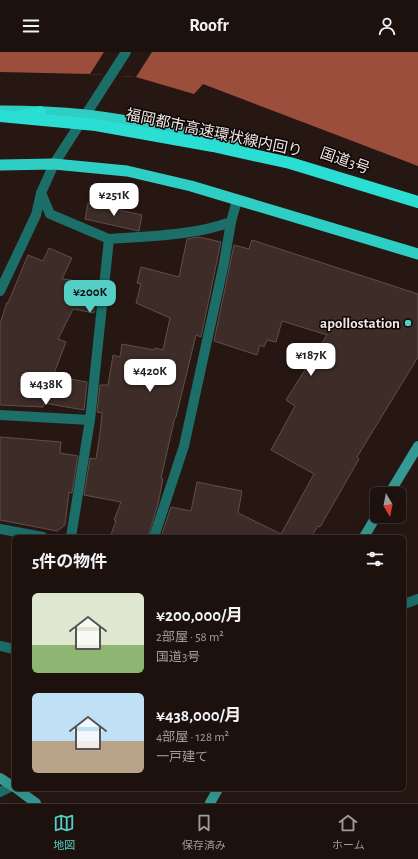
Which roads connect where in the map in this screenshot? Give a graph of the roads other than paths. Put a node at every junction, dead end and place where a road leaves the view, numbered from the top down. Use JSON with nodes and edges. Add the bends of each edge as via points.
{"nodes":[{"id":1,"x":126,"y":52,"type":"edge"},
{"id":2,"x":0,"y":111,"type":"edge"},
{"id":3,"x":40,"y":112,"type":"junction"},
{"id":4,"x":86,"y":115,"type":"junction"},
{"id":5,"x":0,"y":116,"type":"edge"},
{"id":6,"x":0,"y":120,"type":"edge"},
{"id":7,"x":54,"y":164,"type":"junction"},
{"id":8,"x":0,"y":165,"type":"edge"},
{"id":9,"x":41,"y":193,"type":"junction"},
{"id":10,"x":236,"y":200,"type":"junction"},
{"id":11,"x":418,"y":202,"type":"edge"},
{"id":12,"x":418,"y":205,"type":"edge"},
{"id":13,"x":231,"y":222,"type":"junction"},
{"id":14,"x":109,"y":239,"type":"junction"},
{"id":15,"x":418,"y":254,"type":"edge"},
{"id":16,"x":0,"y":291,"type":"edge"},
{"id":17,"x":0,"y":415,"type":"edge"},
{"id":18,"x":90,"y":420,"type":"junction"},
{"id":19,"x":418,"y":446,"type":"edge"},
{"id":20,"x":393,"y":487,"type":"edge"},
{"id":21,"x":372,"y":523,"type":"edge"},
{"id":22,"x":0,"y":529,"type":"edge"},
{"id":23,"x":32,"y":535,"type":"edge"},
{"id":24,"x":71,"y":535,"type":"edge"},
{"id":25,"x":155,"y":535,"type":"edge"},
{"id":26,"x":365,"y":535,"type":"edge"},
{"id":27,"x":418,"y":599,"type":"edge"},
{"id":28,"x":406,"y":603,"type":"edge"},
{"id":29,"x":0,"y":646,"type":"edge"},
{"id":30,"x":12,"y":649,"type":"edge"},
{"id":31,"x":0,"y":778,"type":"edge"},
{"id":32,"x":12,"y":786,"type":"edge"},
{"id":33,"x":12,"y":788,"type":"edge"},
{"id":34,"x":20,"y":791,"type":"edge"},
{"id":35,"x":217,"y":791,"type":"edge"},
{"id":36,"x":0,"y":792,"type":"edge"},
{"id":37,"x":36,"y":803,"type":"edge"},
{"id":38,"x":210,"y":803,"type":"edge"}],
"edges":[{"from":1,"to":4,"type":"street"},
{"from":2,"to":3,"type":"highway","name":"国道3号"},
{"from":3,"to":4,"type":"highway","name":"国道3号"},
{"from":3,"to":6,"type":"highway"},
{"from":4,"to":7,"type":"street"},
{"from":4,"to":12,"type":"highway","name":"国道3号","via":[[204,137],[291,160],[341,174]]},
{"from":5,"to":11,"type":"highway","name":"福岡都市高速環状線内回り","bridge":true,"via":[[96,125],[221,148],[290,163]]},
{"from":6,"to":12,"type":"highway","bridge":true,"via":[[94,129],[213,149],[289,167]]},
{"from":7,"to":8,"type":"highway"},
{"from":7,"to":9,"type":"street"},
{"from":7,"to":10,"type":"highway","via":[[127,171]]},
{"from":9,"to":14,"type":"street","via":[[50,214]]},
{"from":9,"to":16,"type":"street","via":[[36,215]]},
{"from":10,"to":13,"type":"street"},
{"from":10,"to":15,"type":"highway"},
{"from":13,"to":14,"type":"street","via":[[177,234]]},
{"from":13,"to":25,"type":"street","via":[[184,446]]},
{"from":14,"to":18,"type":"street"},
{"from":17,"to":18,"type":"street"},
{"from":18,"to":24,"type":"street"},
{"from":19,"to":20,"type":"main road"},
{"from":21,"to":26,"type":"main road"},
{"from":22,"to":23,"type":"street"},
{"from":27,"to":28,"type":"street"},
{"from":29,"to":30,"type":"street"},
{"from":31,"to":32,"type":"main road"},
{"from":33,"to":36,"type":"street"},
{"from":34,"to":37,"type":"main road"},
{"from":35,"to":38,"type":"main road"}]}
